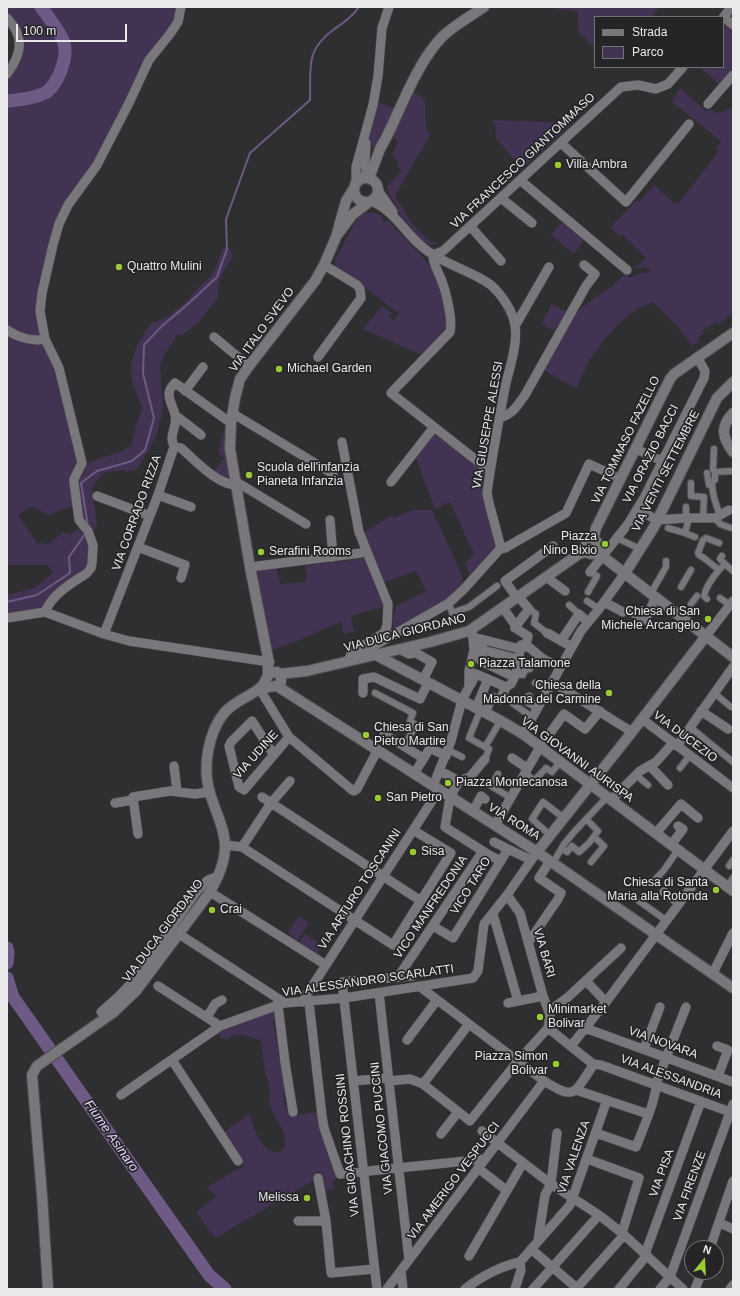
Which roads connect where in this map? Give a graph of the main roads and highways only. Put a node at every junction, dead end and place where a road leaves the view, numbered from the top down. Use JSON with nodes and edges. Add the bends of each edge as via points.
{"nodes":[{"id":1,"x":484,"y":7,"type":"edge"},
{"id":2,"x":386,"y":138,"type":"junction"},
{"id":3,"x":362,"y":180,"type":"junction"},
{"id":4,"x":378,"y":188,"type":"junction"},
{"id":5,"x":370,"y":202,"type":"junction"},
{"id":6,"x":336,"y":237,"type":"junction"},
{"id":7,"x":733,"y":333,"type":"edge"},
{"id":8,"x":733,"y":382,"type":"edge"},
{"id":9,"x":733,"y":413,"type":"edge"},
{"id":10,"x":733,"y":452,"type":"edge"},
{"id":11,"x":593,"y":540,"type":"junction"},
{"id":12,"x":586,"y":552,"type":"junction"},
{"id":13,"x":600,"y":554,"type":"junction"},
{"id":14,"x":625,"y":573,"type":"junction"},
{"id":15,"x":706,"y":636,"type":"junction"},
{"id":16,"x":373,"y":651,"type":"junction"},
{"id":17,"x":733,"y":657,"type":"edge"},
{"id":18,"x":273,"y":675,"type":"junction"},
{"id":19,"x":275,"y":686,"type":"junction"},
{"id":20,"x":259,"y":688,"type":"junction"},
{"id":21,"x":590,"y":785,"type":"junction"},
{"id":22,"x":534,"y":856,"type":"junction"},
{"id":23,"x":731,"y":885,"type":"edge"},
{"id":24,"x":733,"y":988,"type":"edge"},
{"id":25,"x":48,"y":1289,"type":"edge"}],
"edges":[{"from":1,"to":2,"type":"main road","via":[[444,36],[430,51]]},
{"from":2,"to":3,"type":"main road","via":[[371,173]]},
{"from":2,"to":4,"type":"main road","via":[[378,166]]},
{"from":3,"to":4,"type":"main road","via":[[376,183]]},
{"from":3,"to":5,"type":"main road","via":[[354,195],[363,202]]},
{"from":3,"to":6,"type":"main road","via":[[344,207]]},
{"from":4,"to":5,"type":"main road","via":[[376,197]]},
{"from":5,"to":6,"type":"main road","via":[[352,215]]},
{"from":6,"to":18,"type":"main road","name":"VIA ITALO SVEVO","via":[[315,281],[240,380],[231,418],[230,450],[235,483]]},
{"from":7,"to":11,"type":"main road","name":"VIA TOMMASO FAZELLO","via":[[670,379],[594,533]]},
{"from":8,"to":14,"type":"main road","name":"VIA VENTI SETTEMBRE","via":[[717,398],[657,520]]},
{"from":9,"to":10,"type":"main road","via":[[726,420],[724,432],[726,443]]},
{"from":11,"to":12,"type":"main road","via":[[586,543]]},
{"from":11,"to":13,"type":"main road"},
{"from":12,"to":13,"type":"main road","via":[[591,555]]},
{"from":12,"to":16,"type":"main road","name":"VIA DUCA GIORDANO","via":[[579,554],[503,608],[476,635],[399,649]]},
{"from":13,"to":14,"type":"main road"},
{"from":14,"to":15,"type":"main road"},
{"from":15,"to":17,"type":"main road"},
{"from":15,"to":21,"type":"main road"},
{"from":16,"to":18,"type":"main road","name":"VIA DUCA GIORDANO","via":[[353,660],[306,671]]},
{"from":16,"to":21,"type":"main road","name":"VIA GIOVANNI AURISPA","via":[[523,734]]},
{"from":18,"to":19,"type":"main road","via":[[281,677]]},
{"from":18,"to":20,"type":"main road"},
{"from":19,"to":20,"type":"main road"},
{"from":19,"to":22,"type":"main road","name":"VIA ROMA","via":[[495,825]]},
{"from":20,"to":25,"type":"main road","name":"VIA DUCA GIORDANO","via":[[225,712],[211,740],[207,760],[209,792],[224,831],[225,845],[219,876],[210,892],[132,996],[114,1012],[42,1063],[32,1075]]},
{"from":21,"to":22,"type":"main road"},
{"from":21,"to":23,"type":"main road","name":"VIA GIOVANNI AURISPA","via":[[704,869]]},
{"from":22,"to":24,"type":"main road","name":"VIA ROMA","via":[[552,862]]}]}
